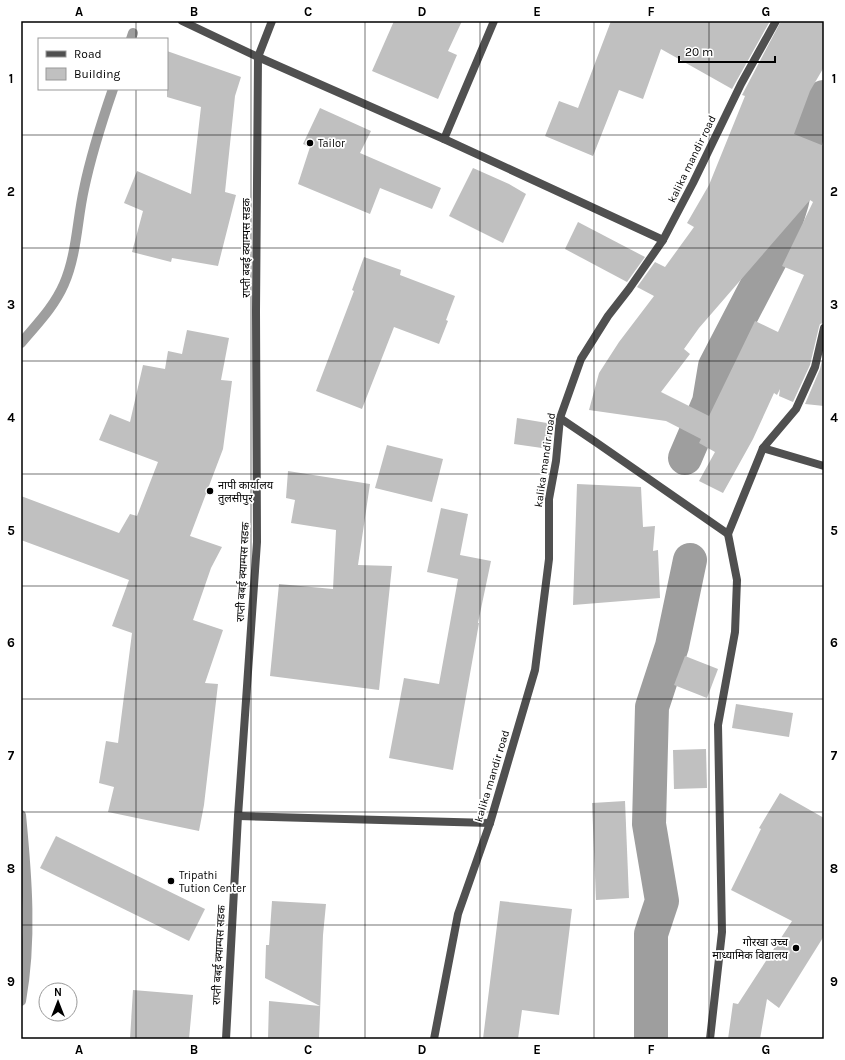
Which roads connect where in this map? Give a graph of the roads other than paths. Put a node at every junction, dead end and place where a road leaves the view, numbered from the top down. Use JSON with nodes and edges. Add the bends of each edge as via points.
{"nodes":[{"id":1,"x":182,"y":21,"type":"edge"},
{"id":2,"x":272,"y":21,"type":"edge"},
{"id":3,"x":494,"y":21,"type":"edge"},
{"id":4,"x":776,"y":21,"type":"edge"},
{"id":5,"x":258,"y":57,"type":"junction"},
{"id":6,"x":444,"y":139,"type":"junction"},
{"id":7,"x":663,"y":240,"type":"junction"},
{"id":8,"x":824,"y":328,"type":"edge"},
{"id":9,"x":560,"y":418,"type":"junction"},
{"id":10,"x":763,"y":448,"type":"junction"},
{"id":11,"x":824,"y":466,"type":"edge"},
{"id":12,"x":728,"y":534,"type":"junction"},
{"id":13,"x":238,"y":816,"type":"junction"},
{"id":14,"x":490,"y":823,"type":"junction"},
{"id":15,"x":226,"y":1039,"type":"edge"},
{"id":16,"x":434,"y":1039,"type":"edge"},
{"id":17,"x":710,"y":1039,"type":"edge"}],
"edges":[{"from":1,"to":5,"type":"street"},
{"from":2,"to":5,"type":"street"},
{"from":3,"to":6,"type":"street"},
{"from":4,"to":7,"type":"street","name":"kalika mandir road","via":[[740,84]]},
{"from":5,"to":6,"type":"street"},
{"from":5,"to":13,"type":"street","name":"राप्ती बबई क्याम्पस सडक","via":[[256,542]]},
{"from":6,"to":7,"type":"street"},
{"from":7,"to":9,"type":"street","name":"kalika mandir road","via":[[608,316],[581,359]]},
{"from":8,"to":10,"type":"street","via":[[815,367],[796,409]]},
{"from":9,"to":12,"type":"street"},
{"from":9,"to":14,"type":"street","name":"kalika mandir road","via":[[556,461],[548,499],[550,559],[535,670]]},
{"from":10,"to":11,"type":"street"},
{"from":10,"to":12,"type":"street"},
{"from":12,"to":17,"type":"street","via":[[737,588],[735,632],[718,725],[722,932]]},
{"from":13,"to":14,"type":"street"},
{"from":13,"to":15,"type":"street","name":"राप्ती बबई क्याम्पस सडक"},
{"from":14,"to":16,"type":"street","name":"kalika mandir road","via":[[458,914]]}]}
